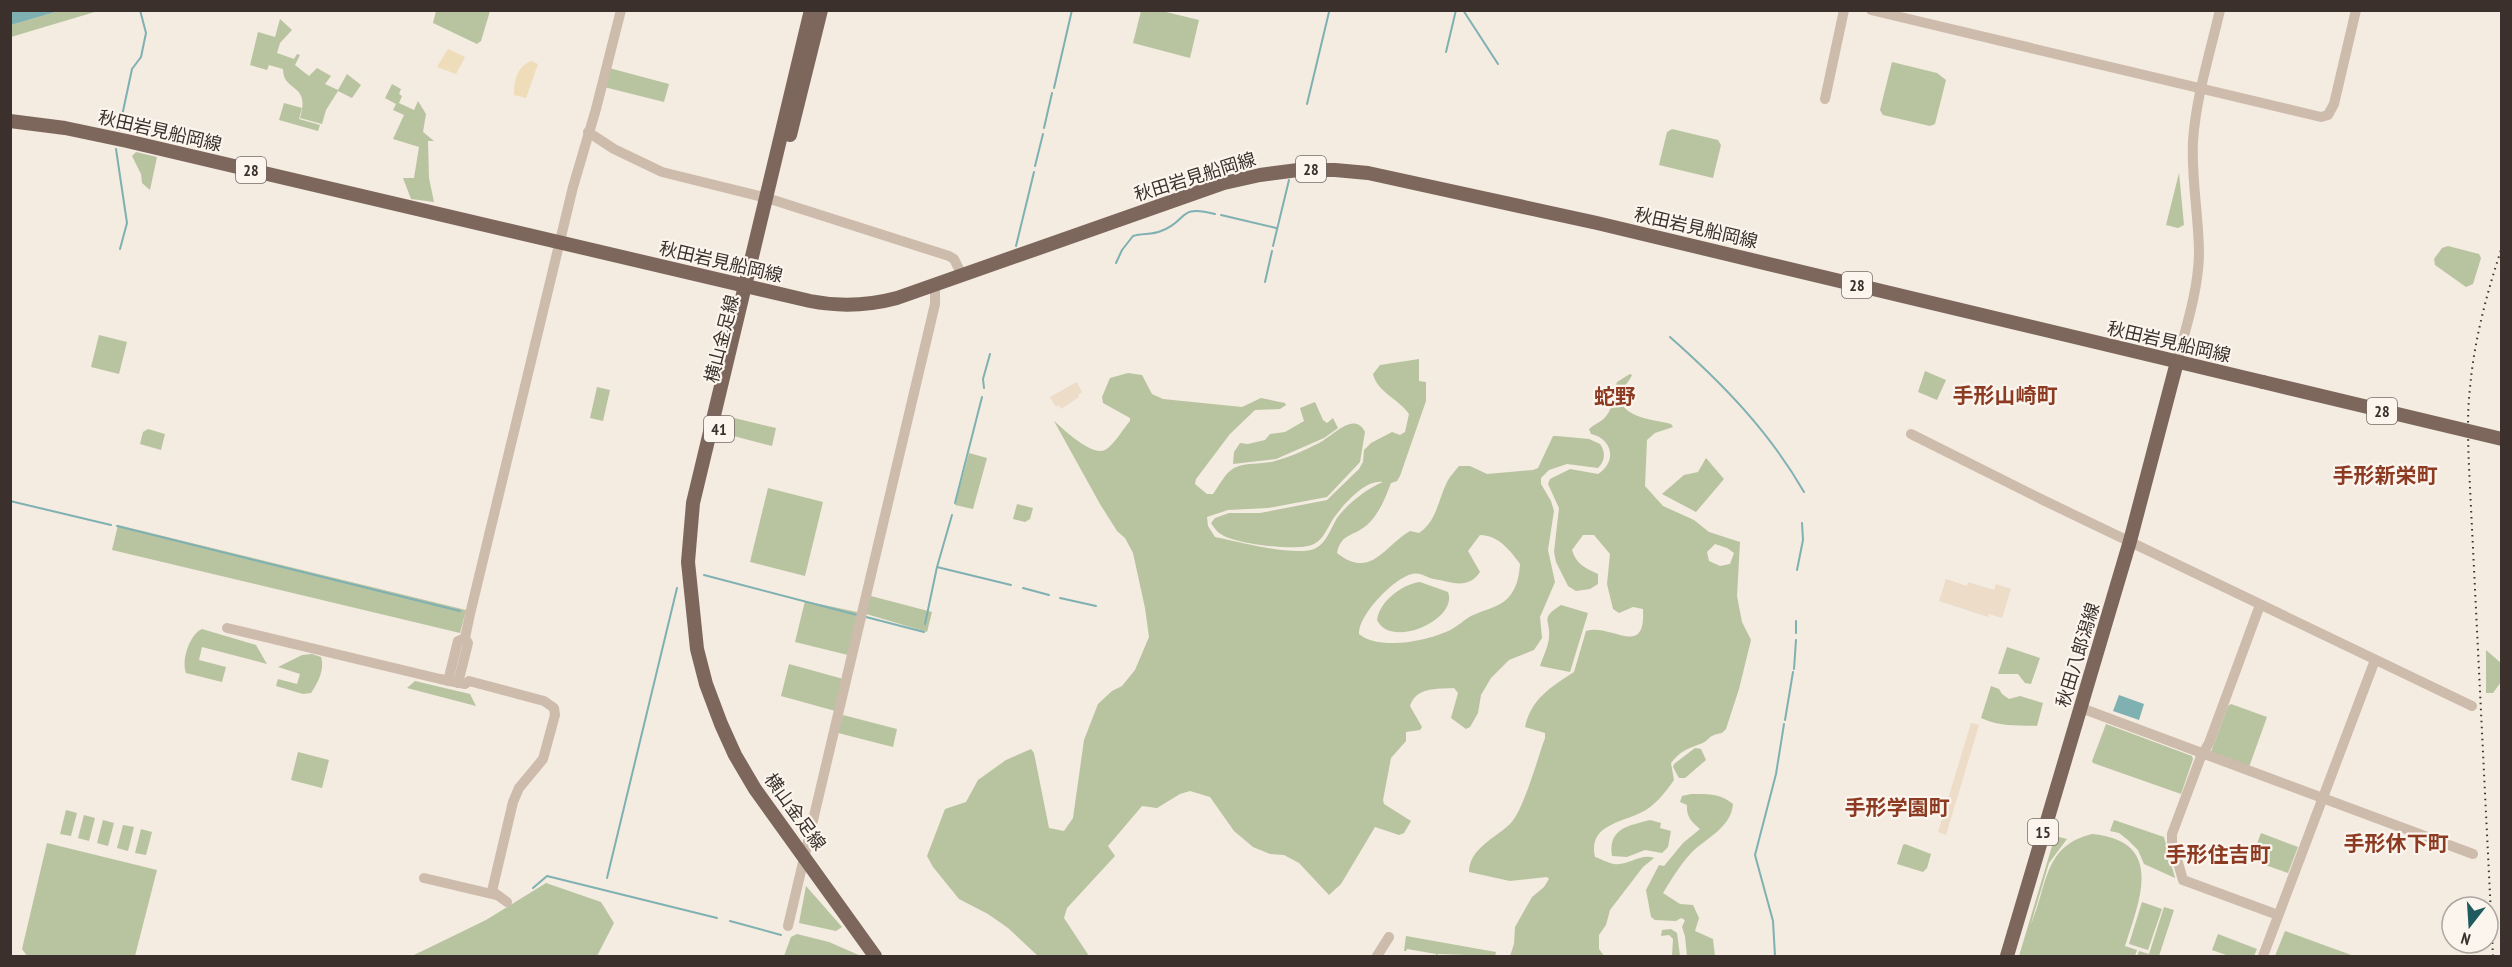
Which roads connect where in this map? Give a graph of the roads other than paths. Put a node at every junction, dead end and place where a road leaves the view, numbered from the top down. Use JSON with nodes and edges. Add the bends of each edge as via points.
{"nodes":[{"id":1,"x":621,"y":10,"type":"edge"},
{"id":2,"x":811,"y":10,"type":"edge"},
{"id":3,"x":821,"y":10,"type":"edge"},
{"id":4,"x":1844,"y":10,"type":"edge"},
{"id":5,"x":1871,"y":10,"type":"edge"},
{"id":6,"x":2220,"y":10,"type":"edge"},
{"id":7,"x":2356,"y":10,"type":"edge"},
{"id":8,"x":2202,"y":89,"type":"junction"},
{"id":9,"x":1826,"y":99,"type":"dead end"},
{"id":10,"x":10,"y":121,"type":"edge"},
{"id":11,"x":588,"y":132,"type":"junction"},
{"id":12,"x":770,"y":200,"type":"junction"},
{"id":13,"x":559,"y":243,"type":"junction"},
{"id":14,"x":962,"y":275,"type":"junction"},
{"id":15,"x":935,"y":285,"type":"junction"},
{"id":16,"x":750,"y":286,"type":"junction"},
{"id":17,"x":2176,"y":362,"type":"junction"},
{"id":18,"x":1911,"y":434,"type":"dead end"},
{"id":19,"x":2502,"y":439,"type":"edge"},
{"id":20,"x":2130,"y":541,"type":"junction"},
{"id":21,"x":2260,"y":605,"type":"junction"},
{"id":22,"x":227,"y":628,"type":"dead end"},
{"id":23,"x":2375,"y":660,"type":"junction"},
{"id":24,"x":453,"y":682,"type":"junction"},
{"id":25,"x":2472,"y":706,"type":"dead end"},
{"id":26,"x":2081,"y":708,"type":"junction"},
{"id":27,"x":2203,"y":754,"type":"junction"},
{"id":28,"x":2323,"y":797,"type":"junction"},
{"id":29,"x":2473,"y":854,"type":"dead end"},
{"id":30,"x":804,"y":855,"type":"junction"},
{"id":31,"x":424,"y":878,"type":"dead end"},
{"id":32,"x":495,"y":895,"type":"junction"},
{"id":33,"x":507,"y":902,"type":"dead end"},
{"id":34,"x":2278,"y":915,"type":"junction"},
{"id":35,"x":788,"y":926,"type":"dead end"},
{"id":36,"x":1389,"y":938,"type":"dead end"},
{"id":37,"x":875,"y":957,"type":"edge"},
{"id":38,"x":1377,"y":957,"type":"edge"},
{"id":39,"x":2007,"y":957,"type":"edge"},
{"id":40,"x":2263,"y":957,"type":"edge"}],
"edges":[{"from":1,"to":11,"type":"street"},
{"from":2,"to":12,"type":"main road","name":"横山金足線","number":"41"},
{"from":3,"to":12,"type":"main road","name":"横山金足線","number":"41"},
{"from":4,"to":9,"type":"street"},
{"from":5,"to":8,"type":"street"},
{"from":6,"to":8,"type":"street"},
{"from":7,"to":8,"type":"street","via":[[2334,104],[2326,116]]},
{"from":8,"to":17,"type":"street","via":[[2193,143],[2198,269]]},
{"from":10,"to":13,"type":"main road","name":"秋田岩見船岡線","number":"28","via":[[127,141]]},
{"from":11,"to":12,"type":"street","via":[[624,155],[662,172]]},
{"from":11,"to":13,"type":"street"},
{"from":12,"to":14,"type":"street","via":[[949,255]]},
{"from":12,"to":16,"type":"main road","name":"横山金足線","number":"41"},
{"from":13,"to":16,"type":"main road","name":"秋田岩見船岡線","number":"28"},
{"from":13,"to":24,"type":"street","via":[[465,637],[458,641]]},
{"from":14,"to":15,"type":"main road","name":"秋田岩見船岡線","number":"28"},
{"from":14,"to":17,"type":"main road","name":"秋田岩見船岡線","number":"28","via":[[1224,183],[1298,170],[1345,170],[1597,223]]},
{"from":15,"to":16,"type":"main road","name":"秋田岩見船岡線","number":"28","via":[[882,302],[850,305],[822,303]]},
{"from":15,"to":30,"type":"street","via":[[935,304]]},
{"from":16,"to":30,"type":"main road","name":"横山金足線","number":"41","via":[[693,503],[688,552],[697,649],[716,713],[735,756]]},
{"from":17,"to":19,"type":"main road","name":"秋田岩見船岡線","number":"28","bridge":true},
{"from":17,"to":20,"type":"main road","name":"秋田八郎潟線","number":"15"},
{"from":18,"to":20,"type":"street"},
{"from":20,"to":21,"type":"street"},
{"from":20,"to":26,"type":"main road","name":"秋田八郎潟線","number":"15"},
{"from":21,"to":23,"type":"street"},
{"from":21,"to":27,"type":"street"},
{"from":22,"to":24,"type":"street"},
{"from":23,"to":25,"type":"street"},
{"from":23,"to":28,"type":"street"},
{"from":24,"to":32,"type":"street","via":[[469,681],[544,701],[554,708],[543,759],[519,788],[513,802],[492,891]]},
{"from":26,"to":27,"type":"street"},
{"from":26,"to":39,"type":"main road","name":"秋田八郎潟線","number":"15"},
{"from":27,"to":28,"type":"street"},
{"from":27,"to":34,"type":"street","via":[[2171,837],[2180,875],[2185,881]]},
{"from":28,"to":29,"type":"street"},
{"from":28,"to":34,"type":"street"},
{"from":30,"to":35,"type":"street"},
{"from":30,"to":37,"type":"main road","name":"横山金足線","number":"41"},
{"from":31,"to":32,"type":"street"},
{"from":32,"to":33,"type":"street"},
{"from":34,"to":40,"type":"street"},
{"from":36,"to":38,"type":"street"}]}
